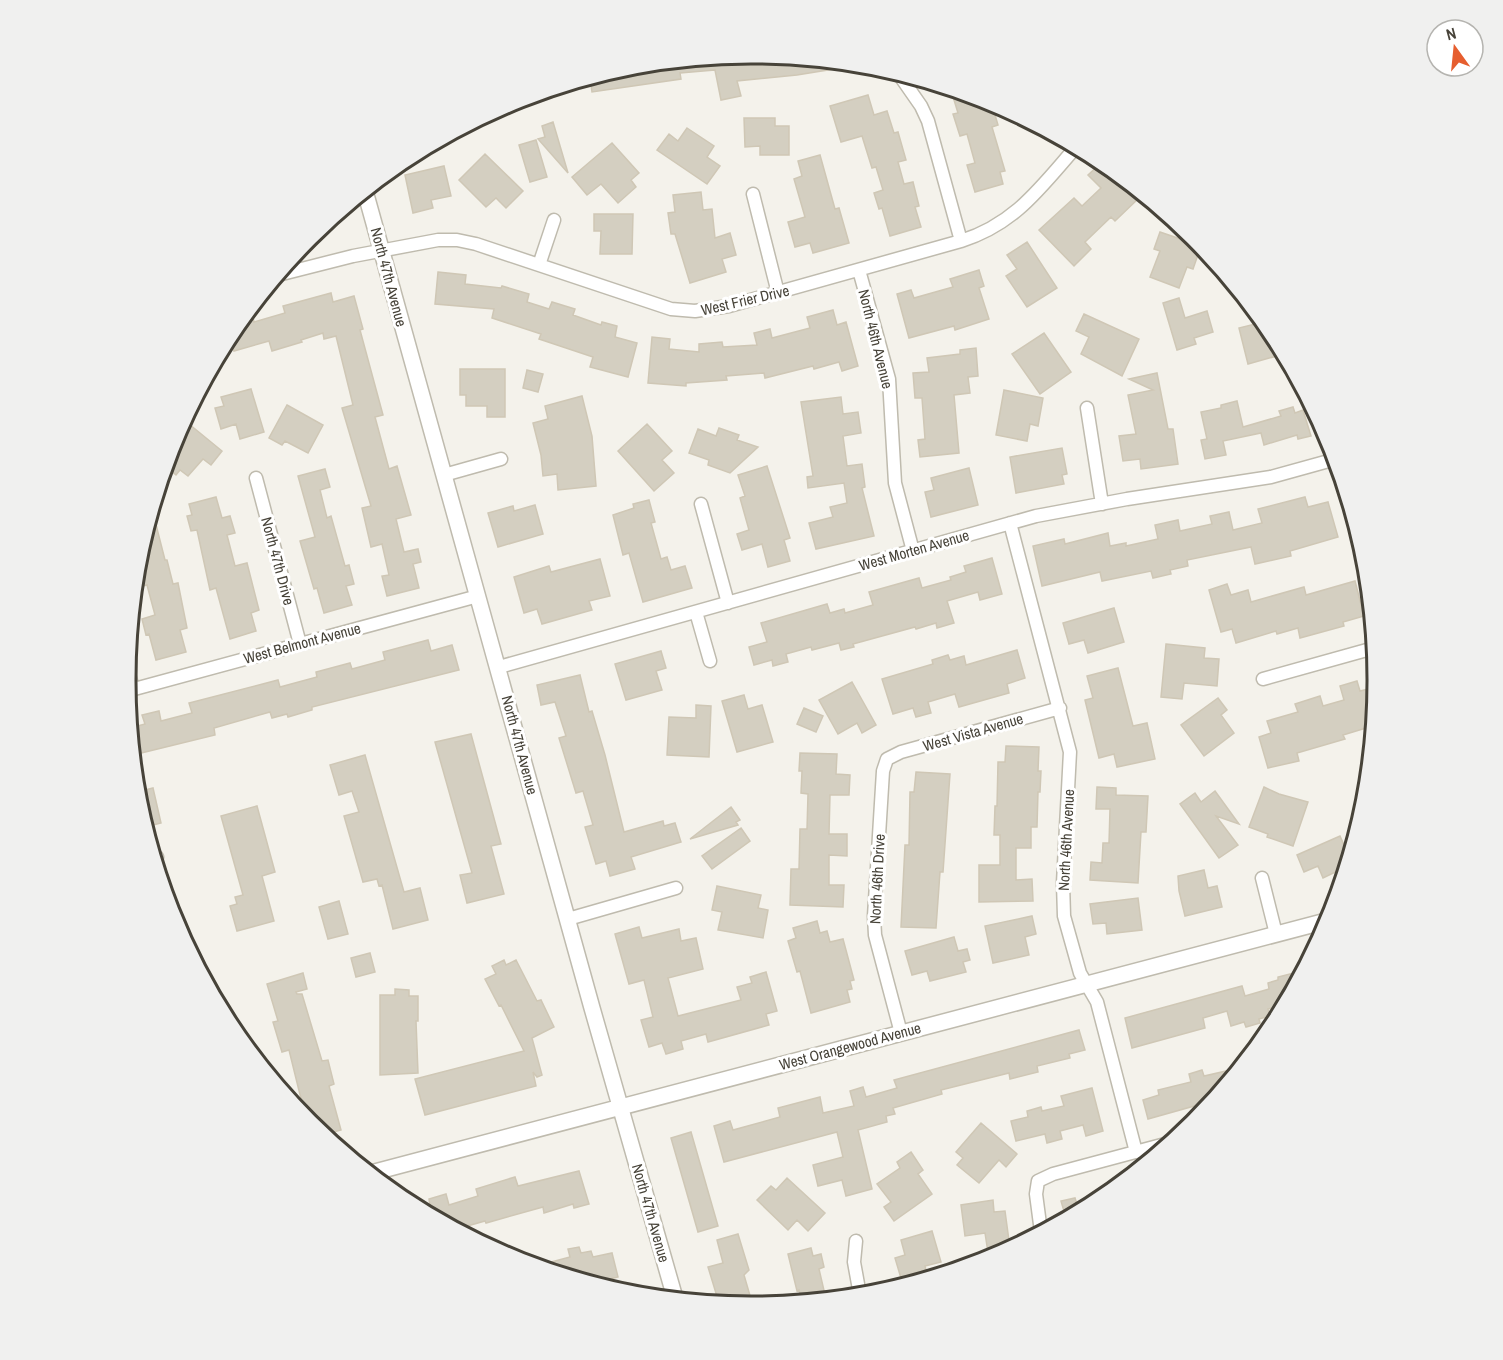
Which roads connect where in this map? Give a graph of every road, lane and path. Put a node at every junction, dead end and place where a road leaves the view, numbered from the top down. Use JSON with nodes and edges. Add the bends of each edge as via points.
{"nodes":[{"id":1,"x":905,"y":84,"type":"edge"},
{"id":2,"x":1070,"y":154,"type":"edge"},
{"id":3,"x":753,"y":194,"type":"dead end"},
{"id":4,"x":367,"y":200,"type":"edge"},
{"id":5,"x":555,"y":220,"type":"dead end"},
{"id":6,"x":961,"y":242,"type":"junction"},
{"id":7,"x":382,"y":252,"type":"junction"},
{"id":8,"x":539,"y":265,"type":"junction"},
{"id":9,"x":859,"y":270,"type":"junction"},
{"id":10,"x":291,"y":271,"type":"edge"},
{"id":11,"x":778,"y":293,"type":"junction"},
{"id":12,"x":1087,"y":408,"type":"dead end"},
{"id":13,"x":501,"y":459,"type":"dead end"},
{"id":14,"x":1326,"y":462,"type":"edge"},
{"id":15,"x":444,"y":475,"type":"junction"},
{"id":16,"x":256,"y":478,"type":"dead end"},
{"id":17,"x":701,"y":504,"type":"dead end"},
{"id":18,"x":1102,"y":504,"type":"junction"},
{"id":19,"x":1010,"y":523,"type":"junction"},
{"id":20,"x":913,"y":551,"type":"junction"},
{"id":21,"x":478,"y":596,"type":"junction"},
{"id":22,"x":728,"y":603,"type":"junction"},
{"id":23,"x":696,"y":612,"type":"junction"},
{"id":24,"x":300,"y":644,"type":"junction"},
{"id":25,"x":1366,"y":650,"type":"edge"},
{"id":26,"x":710,"y":661,"type":"dead end"},
{"id":27,"x":499,"y":667,"type":"junction"},
{"id":28,"x":1263,"y":679,"type":"dead end"},
{"id":29,"x":136,"y":688,"type":"edge"},
{"id":30,"x":1060,"y":708,"type":"junction"},
{"id":31,"x":887,"y":759,"type":"joint"},
{"id":32,"x":1262,"y":878,"type":"dead end"},
{"id":33,"x":676,"y":888,"type":"dead end"},
{"id":34,"x":568,"y":919,"type":"junction"},
{"id":35,"x":1317,"y":923,"type":"edge"},
{"id":36,"x":1276,"y":934,"type":"junction"},
{"id":37,"x":1088,"y":984,"type":"junction"},
{"id":38,"x":901,"y":1033,"type":"junction"},
{"id":39,"x":621,"y":1107,"type":"junction"},
{"id":40,"x":1151,"y":1148,"type":"edge"},
{"id":41,"x":1136,"y":1152,"type":"junction"},
{"id":42,"x":380,"y":1170,"type":"edge"},
{"id":43,"x":1040,"y":1223,"type":"edge"},
{"id":44,"x":856,"y":1241,"type":"dead end"},
{"id":45,"x":858,"y":1286,"type":"edge"},
{"id":46,"x":673,"y":1290,"type":"edge"}],
"edges":[{"from":1,"to":6,"type":"street","via":[[928,121]]},
{"from":2,"to":6,"type":"street","name":"West Frier Drive","via":[[1011,216]]},
{"from":3,"to":11,"type":"street"},
{"from":4,"to":7,"type":"street","name":"North 47th Avenue"},
{"from":5,"to":8,"type":"street"},
{"from":6,"to":9,"type":"street","name":"West Frier Drive"},
{"from":7,"to":8,"type":"street","name":"West Frier Drive","via":[[438,240],[457,240]]},
{"from":7,"to":10,"type":"street","name":"West Frier Drive","via":[[353,255]]},
{"from":7,"to":15,"type":"street","name":"North 47th Avenue"},
{"from":8,"to":11,"type":"street","name":"West Frier Drive","via":[[671,309],[718,308]]},
{"from":9,"to":11,"type":"street","name":"West Frier Drive"},
{"from":9,"to":20,"type":"street","name":"North 46th Avenue","via":[[889,379],[896,483]]},
{"from":12,"to":18,"type":"street"},
{"from":13,"to":15,"type":"street"},
{"from":14,"to":18,"type":"street","name":"West Morten Avenue","via":[[1271,477]]},
{"from":15,"to":21,"type":"street","name":"North 47th Avenue"},
{"from":16,"to":24,"type":"street","name":"North 47th Drive"},
{"from":17,"to":22,"type":"street"},
{"from":18,"to":19,"type":"street","name":"West Morten Avenue"},
{"from":19,"to":20,"type":"street","name":"West Morten Avenue"},
{"from":19,"to":30,"type":"street","name":"North 46th Avenue"},
{"from":20,"to":22,"type":"street","name":"West Morten Avenue"},
{"from":21,"to":24,"type":"street","name":"West Belmont Avenue"},
{"from":21,"to":27,"type":"street","name":"North 47th Avenue"},
{"from":22,"to":23,"type":"street","name":"West Morten Avenue"},
{"from":23,"to":26,"type":"street"},
{"from":23,"to":27,"type":"street","name":"West Morten Avenue"},
{"from":24,"to":29,"type":"street","name":"West Belmont Avenue"},
{"from":25,"to":28,"type":"street"},
{"from":27,"to":34,"type":"street","name":"North 47th Avenue"},
{"from":30,"to":31,"type":"street","name":"West Vista Avenue"},
{"from":30,"to":37,"type":"street","name":"North 46th Avenue","via":[[1070,752],[1064,916],[1080,972]]},
{"from":31,"to":38,"type":"street","name":"North 46th Drive","via":[[874,916],[878,949]]},
{"from":32,"to":36,"type":"street"},
{"from":33,"to":34,"type":"street"},
{"from":34,"to":39,"type":"street","name":"North 47th Avenue"},
{"from":35,"to":36,"type":"street","name":"West Orangewood Avenue"},
{"from":36,"to":37,"type":"street","name":"West Orangewood Avenue"},
{"from":37,"to":38,"type":"street","name":"West Orangewood Avenue"},
{"from":37,"to":41,"type":"street","name":"North 46th Avenue","via":[[1097,1002]]},
{"from":38,"to":39,"type":"street","name":"West Orangewood Avenue"},
{"from":39,"to":42,"type":"street","name":"West Orangewood Avenue"},
{"from":39,"to":46,"type":"street","name":"North 47th Avenue"},
{"from":40,"to":41,"type":"street"},
{"from":41,"to":43,"type":"street","via":[[1038,1181]]},
{"from":44,"to":45,"type":"street","via":[[854,1262]]}]}
